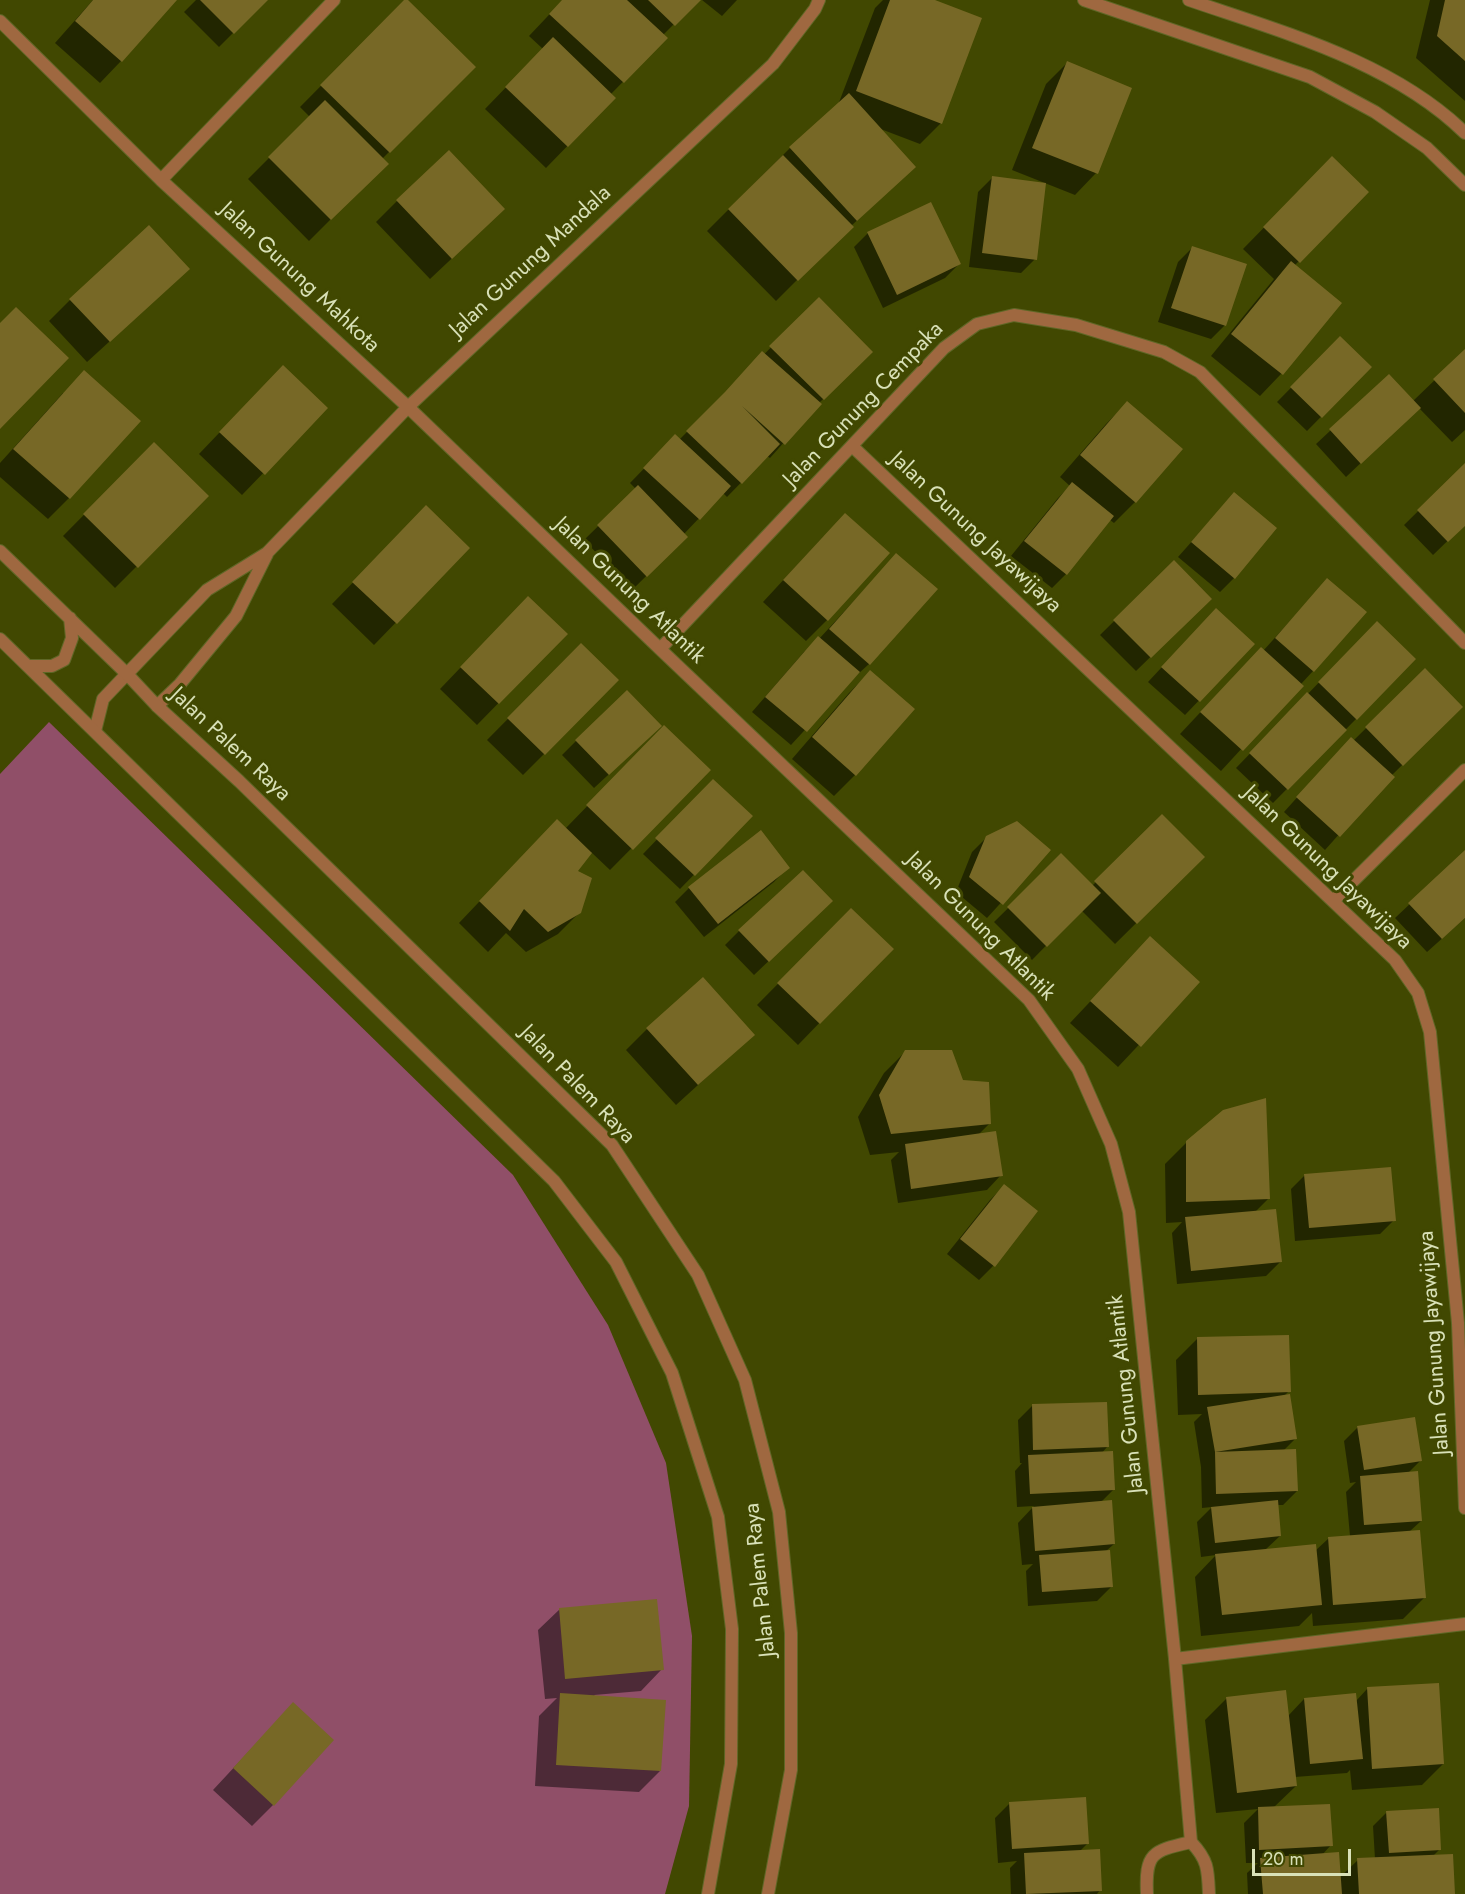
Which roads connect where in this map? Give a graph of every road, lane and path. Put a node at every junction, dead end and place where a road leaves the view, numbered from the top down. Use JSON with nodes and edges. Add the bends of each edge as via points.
{"nodes":[{"id":1,"x":334,"y":0,"type":"edge"},
{"id":2,"x":819,"y":0,"type":"edge"},
{"id":3,"x":1084,"y":0,"type":"edge"},
{"id":4,"x":1189,"y":0,"type":"edge"},
{"id":5,"x":0,"y":21,"type":"edge"},
{"id":6,"x":1465,"y":133,"type":"edge"},
{"id":7,"x":161,"y":180,"type":"junction"},
{"id":8,"x":1465,"y":185,"type":"edge"},
{"id":9,"x":408,"y":407,"type":"junction"},
{"id":10,"x":852,"y":446,"type":"junction"},
{"id":11,"x":0,"y":551,"type":"edge"},
{"id":12,"x":267,"y":553,"type":"junction"},
{"id":13,"x":70,"y":618,"type":"junction"},
{"id":14,"x":0,"y":639,"type":"edge"},
{"id":15,"x":1465,"y":643,"type":"edge"},
{"id":16,"x":660,"y":649,"type":"junction"},
{"id":17,"x":28,"y":666,"type":"junction"},
{"id":18,"x":127,"y":674,"type":"junction"},
{"id":19,"x":157,"y":706,"type":"junction"},
{"id":20,"x":95,"y":731,"type":"junction"},
{"id":21,"x":1465,"y":770,"type":"edge"},
{"id":22,"x":1333,"y":901,"type":"junction"},
{"id":23,"x":1462,"y":1323,"type":"edge"},
{"id":24,"x":1465,"y":1508,"type":"edge"},
{"id":25,"x":1465,"y":1624,"type":"edge"},
{"id":26,"x":1175,"y":1659,"type":"junction"},
{"id":27,"x":1191,"y":1842,"type":"junction"},
{"id":28,"x":708,"y":1894,"type":"edge"},
{"id":29,"x":768,"y":1894,"type":"edge"},
{"id":30,"x":1147,"y":1894,"type":"edge"},
{"id":31,"x":1209,"y":1894,"type":"edge"}],
"edges":[{"from":1,"to":7,"type":"street"},
{"from":2,"to":9,"type":"street","name":"Jalan Gunung Mandala","via":[[773,64]]},
{"from":3,"to":8,"type":"street","via":[[1310,77],[1375,112],[1427,148]]},
{"from":4,"to":6,"type":"street","via":[[1321,45],[1393,80],[1450,118]]},
{"from":5,"to":7,"type":"street","name":"Jalan Gunung Mahkota"},
{"from":7,"to":9,"type":"street","name":"Jalan Gunung Mahkota"},
{"from":9,"to":12,"type":"street","name":"Jalan Gunung Mandala"},
{"from":9,"to":16,"type":"street","name":"Jalan Gunung Atlantik"},
{"from":10,"to":15,"type":"street","name":"Jalan Gunung Cempaka","via":[[944,348],[977,324],[1014,315],[1076,325],[1164,352],[1200,372]]},
{"from":10,"to":16,"type":"street","name":"Jalan Gunung Cempaka"},
{"from":10,"to":22,"type":"street","name":"Jalan Gunung Jayawijaya"},
{"from":11,"to":13,"type":"street","name":"Jalan Palem Raya"},
{"from":12,"to":18,"type":"street","name":"Jalan Gunung Mandala","via":[[207,590]]},
{"from":12,"to":19,"type":"street","name":"Jalan Gunung Mandala","via":[[236,616]]},
{"from":13,"to":17,"type":"street","via":[[72,638],[64,660],[52,666]]},
{"from":13,"to":18,"type":"street","name":"Jalan Palem Raya"},
{"from":14,"to":17,"type":"street","name":"Jalan Palem Raya"},
{"from":16,"to":26,"type":"street","name":"Jalan Gunung Atlantik","via":[[1029,1000],[1078,1070],[1111,1144],[1129,1212]]},
{"from":17,"to":20,"type":"street","name":"Jalan Palem Raya"},
{"from":18,"to":19,"type":"street","name":"Jalan Palem Raya"},
{"from":18,"to":20,"type":"street","name":"Jalan Gunung Mandala","via":[[103,699]]},
{"from":19,"to":29,"type":"street","name":"Jalan Palem Raya","via":[[612,1145],[698,1275],[745,1380],[779,1512],[791,1633],[791,1770]]},
{"from":20,"to":28,"type":"street","name":"Jalan Palem Raya","via":[[554,1180],[616,1262],[672,1373],[718,1516],[732,1629],[731,1764]]},
{"from":21,"to":22,"type":"street"},
{"from":22,"to":23,"type":"street","name":"Jalan Gunung Jayawijaya","via":[[1395,960],[1418,993],[1430,1032]]},
{"from":23,"to":24,"type":"street","name":"Jalan Gunung Jayawijaya"},
{"from":25,"to":26,"type":"street"},
{"from":26,"to":27,"type":"street","name":"Jalan Gunung Atlantik"},
{"from":27,"to":30,"type":"street","via":[[1160,1850],[1149,1860]]},
{"from":27,"to":31,"type":"street","name":"Jalan Gunung Atlantik","via":[[1203,1855]]}]}
